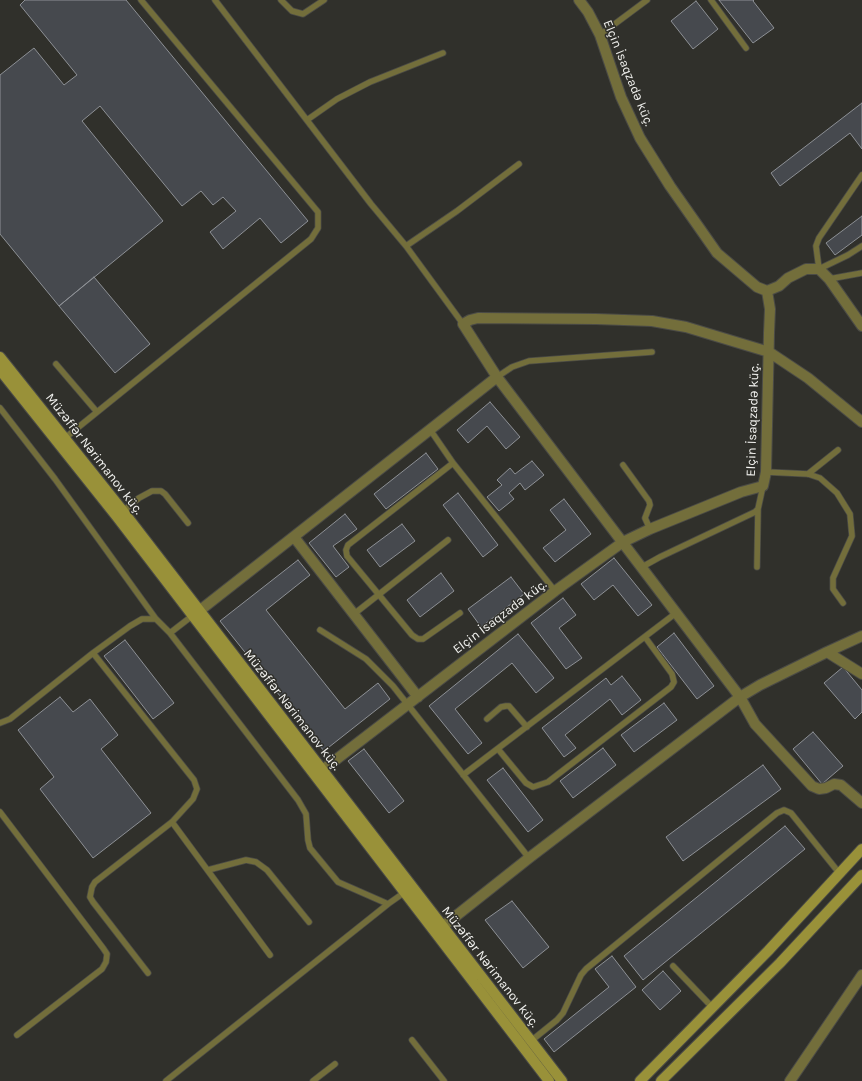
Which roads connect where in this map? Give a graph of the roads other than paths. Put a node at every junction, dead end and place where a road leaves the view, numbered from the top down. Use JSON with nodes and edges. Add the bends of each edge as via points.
{"nodes":[{"id":1,"x":141,"y":0,"type":"edge"},
{"id":2,"x":215,"y":0,"type":"edge"},
{"id":3,"x":281,"y":0,"type":"edge"},
{"id":4,"x":324,"y":0,"type":"edge"},
{"id":5,"x":579,"y":0,"type":"edge"},
{"id":6,"x":647,"y":0,"type":"edge"},
{"id":7,"x":711,"y":0,"type":"edge"},
{"id":8,"x":600,"y":35,"type":"junction"},
{"id":9,"x":746,"y":48,"type":"dead end"},
{"id":10,"x":443,"y":53,"type":"dead end"},
{"id":11,"x":307,"y":120,"type":"junction"},
{"id":12,"x":519,"y":164,"type":"dead end"},
{"id":13,"x":862,"y":175,"type":"edge"},
{"id":14,"x":406,"y":246,"type":"junction"},
{"id":15,"x":862,"y":246,"type":"edge"},
{"id":16,"x":819,"y":269,"type":"junction"},
{"id":17,"x":862,"y":273,"type":"edge"},
{"id":18,"x":829,"y":279,"type":"junction"},
{"id":19,"x":767,"y":291,"type":"junction"},
{"id":20,"x":463,"y":324,"type":"junction"},
{"id":21,"x":862,"y":326,"type":"edge"},
{"id":22,"x":652,"y":352,"type":"dead end"},
{"id":23,"x":769,"y":352,"type":"junction"},
{"id":24,"x":0,"y":357,"type":"edge"},
{"id":25,"x":56,"y":364,"type":"dead end"},
{"id":26,"x":0,"y":370,"type":"edge"},
{"id":27,"x":498,"y":377,"type":"junction"},
{"id":28,"x":0,"y":408,"type":"edge"},
{"id":29,"x":97,"y":412,"type":"junction"},
{"id":30,"x":862,"y":422,"type":"edge"},
{"id":31,"x":431,"y":431,"type":"junction"},
{"id":32,"x":65,"y":438,"type":"junction"},
{"id":33,"x":838,"y":450,"type":"dead end"},
{"id":34,"x":453,"y":462,"type":"junction"},
{"id":35,"x":623,"y":465,"type":"dead end"},
{"id":36,"x":766,"y":472,"type":"junction"},
{"id":37,"x":808,"y":474,"type":"junction"},
{"id":38,"x":763,"y":486,"type":"junction"},
{"id":39,"x":758,"y":509,"type":"junction"},
{"id":40,"x":123,"y":511,"type":"junction"},
{"id":41,"x":188,"y":523,"type":"dead end"},
{"id":42,"x":650,"y":529,"type":"junction"},
{"id":43,"x":294,"y":537,"type":"junction"},
{"id":44,"x":448,"y":540,"type":"dead end"},
{"id":45,"x":623,"y":542,"type":"junction"},
{"id":46,"x":642,"y":567,"type":"junction"},
{"id":47,"x":756,"y":567,"type":"dead end"},
{"id":48,"x":555,"y":592,"type":"junction"},
{"id":49,"x":379,"y":595,"type":"junction"},
{"id":50,"x":843,"y":603,"type":"dead end"},
{"id":51,"x":196,"y":613,"type":"junction"},
{"id":52,"x":460,"y":613,"type":"dead end"},
{"id":53,"x":676,"y":613,"type":"junction"},
{"id":54,"x":354,"y":614,"type":"junction"},
{"id":55,"x":156,"y":619,"type":"junction"},
{"id":56,"x":320,"y":630,"type":"dead end"},
{"id":57,"x":170,"y":632,"type":"junction"},
{"id":58,"x":862,"y":636,"type":"edge"},
{"id":59,"x":645,"y":637,"type":"junction"},
{"id":60,"x":827,"y":652,"type":"junction"},
{"id":61,"x":93,"y":653,"type":"junction"},
{"id":62,"x":862,"y":674,"type":"edge"},
{"id":63,"x":418,"y":697,"type":"junction"},
{"id":64,"x":740,"y":697,"type":"junction"},
{"id":65,"x":409,"y":704,"type":"junction"},
{"id":66,"x":487,"y":719,"type":"dead end"},
{"id":67,"x":0,"y":723,"type":"edge"},
{"id":68,"x":527,"y":727,"type":"junction"},
{"id":69,"x":498,"y":749,"type":"junction"},
{"id":70,"x":318,"y":773,"type":"junction"},
{"id":71,"x":463,"y":775,"type":"junction"},
{"id":72,"x":862,"y":803,"type":"edge"},
{"id":73,"x":0,"y":812,"type":"edge"},
{"id":74,"x":172,"y":822,"type":"junction"},
{"id":75,"x":862,"y":849,"type":"edge"},
{"id":76,"x":529,"y":858,"type":"junction"},
{"id":77,"x":208,"y":870,"type":"junction"},
{"id":78,"x":840,"y":874,"type":"junction"},
{"id":79,"x":860,"y":880,"type":"edge"},
{"id":80,"x":405,"y":892,"type":"junction"},
{"id":81,"x":388,"y":904,"type":"junction"},
{"id":82,"x":309,"y":922,"type":"dead end"},
{"id":83,"x":442,"y":927,"type":"junction"},
{"id":84,"x":768,"y":951,"type":"junction"},
{"id":85,"x":270,"y":955,"type":"dead end"},
{"id":86,"x":780,"y":963,"type":"junction"},
{"id":87,"x":673,"y":966,"type":"dead end"},
{"id":88,"x":148,"y":974,"type":"dead end"},
{"id":89,"x":862,"y":975,"type":"edge"},
{"id":90,"x":712,"y":1007,"type":"junction"},
{"id":91,"x":17,"y":1035,"type":"dead end"},
{"id":92,"x":412,"y":1040,"type":"dead end"},
{"id":93,"x":531,"y":1041,"type":"junction"},
{"id":94,"x":335,"y":1064,"type":"dead end"},
{"id":95,"x":166,"y":1081,"type":"edge"},
{"id":96,"x":312,"y":1081,"type":"edge"},
{"id":97,"x":444,"y":1081,"type":"edge"},
{"id":98,"x":549,"y":1081,"type":"edge"},
{"id":99,"x":562,"y":1081,"type":"edge"},
{"id":100,"x":640,"y":1081,"type":"edge"},
{"id":101,"x":661,"y":1081,"type":"edge"},
{"id":102,"x":790,"y":1081,"type":"edge"}],
"edges":[{"from":1,"to":29,"type":"lane","via":[[318,212],[318,228],[311,239]]},
{"from":2,"to":11,"type":"lane"},
{"from":3,"to":4,"type":"lane","via":[[292,11],[303,14]]},
{"from":5,"to":8,"type":"street","name":"Elçin İsaqzadə küç."},
{"from":6,"to":8,"type":"lane"},
{"from":7,"to":9,"type":"lane"},
{"from":8,"to":19,"type":"street","name":"Elçin İsaqzadə küç.","via":[[621,97],[636,131],[670,186],[717,253],[756,287]]},
{"from":10,"to":11,"type":"lane","via":[[370,82],[337,99]]},
{"from":11,"to":14,"type":"lane"},
{"from":12,"to":14,"type":"lane"},
{"from":13,"to":16,"type":"lane","via":[[819,238],[816,246]]},
{"from":14,"to":20,"type":"lane"},
{"from":15,"to":16,"type":"lane"},
{"from":16,"to":18,"type":"street"},
{"from":16,"to":19,"type":"street","via":[[806,270]]},
{"from":17,"to":18,"type":"lane"},
{"from":18,"to":21,"type":"street"},
{"from":19,"to":23,"type":"street","name":"Elçin İsaqzadə küç.","via":[[770,309]]},
{"from":20,"to":23,"type":"street","via":[[478,318],[652,321],[686,327]]},
{"from":20,"to":27,"type":"street"},
{"from":22,"to":27,"type":"lane","via":[[529,361],[512,367]]},
{"from":23,"to":30,"type":"street","via":[[808,378]]},
{"from":23,"to":36,"type":"street","name":"Elçin İsaqzadə küç."},
{"from":24,"to":32,"type":"main road","name":"Müzəffər Nərimanov küç."},
{"from":25,"to":29,"type":"lane"},
{"from":26,"to":51,"type":"main road"},
{"from":27,"to":31,"type":"street"},
{"from":27,"to":45,"type":"street"},
{"from":28,"to":55,"type":"lane","via":[[55,479]]},
{"from":29,"to":32,"type":"lane"},
{"from":31,"to":34,"type":"lane"},
{"from":31,"to":43,"type":"street"},
{"from":32,"to":40,"type":"main road","name":"Müzəffər Nərimanov küç."},
{"from":33,"to":37,"type":"lane"},
{"from":34,"to":48,"type":"lane"},
{"from":34,"to":49,"type":"lane","via":[[348,545],[347,556]]},
{"from":35,"to":42,"type":"lane","via":[[649,501],[645,518]]},
{"from":36,"to":37,"type":"lane"},
{"from":36,"to":38,"type":"street","name":"Elçin İsaqzadə küç."},
{"from":37,"to":50,"type":"lane","via":[[820,478],[837,493],[850,514],[852,536],[833,578],[833,589]]},
{"from":38,"to":39,"type":"lane"},
{"from":38,"to":42,"type":"street","name":"Elçin İsaqzadə küç.","via":[[741,492]]},
{"from":39,"to":46,"type":"lane"},
{"from":39,"to":47,"type":"lane"},
{"from":40,"to":41,"type":"lane","via":[[152,491],[161,491]]},
{"from":40,"to":51,"type":"main road","name":"Müzəffər Nərimanov küç."},
{"from":42,"to":45,"type":"street","name":"Elçin İsaqzadə küç."},
{"from":43,"to":51,"type":"street"},
{"from":43,"to":54,"type":"street"},
{"from":44,"to":49,"type":"lane"},
{"from":45,"to":46,"type":"street"},
{"from":45,"to":48,"type":"street","name":"Elçin İsaqzadə küç."},
{"from":46,"to":53,"type":"street"},
{"from":48,"to":63,"type":"street","name":"Elçin İsaqzadə küç."},
{"from":49,"to":52,"type":"lane","via":[[418,639]]},
{"from":49,"to":54,"type":"lane"},
{"from":51,"to":57,"type":"lane"},
{"from":51,"to":70,"type":"main road"},
{"from":53,"to":59,"type":"lane"},
{"from":53,"to":64,"type":"street"},
{"from":54,"to":63,"type":"street"},
{"from":55,"to":57,"type":"lane"},
{"from":55,"to":61,"type":"lane","via":[[142,619]]},
{"from":56,"to":65,"type":"lane","via":[[366,659]]},
{"from":57,"to":81,"type":"lane","via":[[298,800],[306,814],[310,848],[338,882]]},
{"from":58,"to":60,"type":"street"},
{"from":59,"to":68,"type":"lane"},
{"from":59,"to":69,"type":"lane","via":[[672,674],[674,682],[671,687],[548,782],[533,787],[526,783]]},
{"from":60,"to":62,"type":"street"},
{"from":60,"to":64,"type":"street"},
{"from":61,"to":67,"type":"lane","via":[[10,719]]},
{"from":61,"to":74,"type":"lane","via":[[194,780],[197,789],[193,799]]},
{"from":63,"to":65,"type":"street","name":"Elçin İsaqzadə küç."},
{"from":64,"to":72,"type":"street","via":[[755,724],[812,786],[819,789],[834,784],[841,785]]},
{"from":64,"to":76,"type":"street"},
{"from":65,"to":70,"type":"street","name":"Elçin İsaqzadə küç."},
{"from":65,"to":71,"type":"lane"},
{"from":66,"to":68,"type":"lane","via":[[501,707],[509,706]]},
{"from":68,"to":69,"type":"lane"},
{"from":69,"to":71,"type":"lane"},
{"from":70,"to":80,"type":"main road"},
{"from":70,"to":83,"type":"main road","name":"Müzəffər Nərimanov küç."},
{"from":71,"to":76,"type":"lane"},
{"from":73,"to":91,"type":"lane","via":[[106,954],[106,962],[102,969]]},
{"from":74,"to":77,"type":"lane"},
{"from":74,"to":88,"type":"lane","via":[[95,882],[90,897]]},
{"from":75,"to":78,"type":"main road"},
{"from":76,"to":83,"type":"street"},
{"from":77,"to":82,"type":"lane","via":[[246,860],[256,862],[267,870]]},
{"from":77,"to":85,"type":"lane"},
{"from":78,"to":84,"type":"main road"},
{"from":78,"to":93,"type":"lane","via":[[791,813],[784,810],[776,813],[586,969],[563,1013]]},
{"from":79,"to":86,"type":"main road"},
{"from":80,"to":81,"type":"lane"},
{"from":80,"to":98,"type":"main road"},
{"from":81,"to":95,"type":"lane"},
{"from":83,"to":93,"type":"main road","name":"Müzəffər Nərimanov küç."},
{"from":84,"to":86,"type":"main road"},
{"from":84,"to":90,"type":"main road"},
{"from":86,"to":101,"type":"main road"},
{"from":87,"to":90,"type":"lane"},
{"from":89,"to":102,"type":"street"},
{"from":90,"to":100,"type":"main road"},
{"from":92,"to":97,"type":"lane"},
{"from":93,"to":99,"type":"main road","name":"Müzəffər Nərimanov küç."},
{"from":94,"to":96,"type":"lane"}]}
